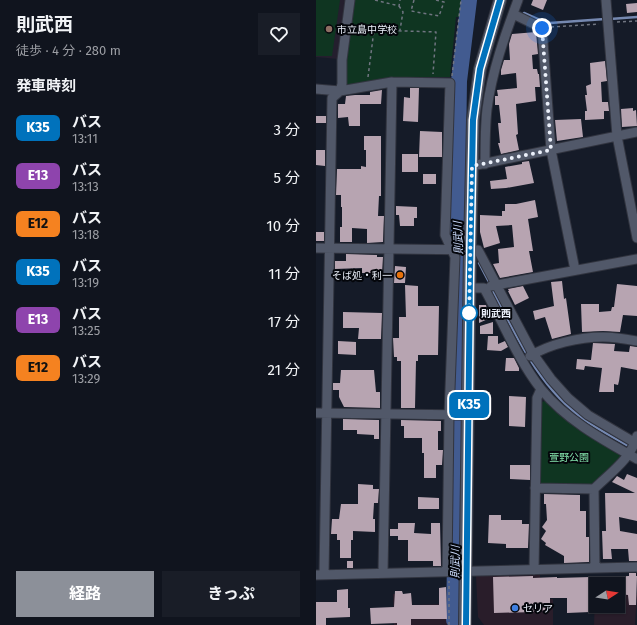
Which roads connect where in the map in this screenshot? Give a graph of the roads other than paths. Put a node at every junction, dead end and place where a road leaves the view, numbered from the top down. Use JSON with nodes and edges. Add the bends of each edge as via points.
{"nodes":[{"id":1,"x":350,"y":0,"type":"edge"},
{"id":2,"x":500,"y":0,"type":"edge"},
{"id":3,"x":518,"y":0,"type":"edge"},
{"id":4,"x":606,"y":0,"type":"edge"},
{"id":5,"x":513,"y":14,"type":"junction"},
{"id":6,"x":392,"y":82,"type":"junction"},
{"id":7,"x":316,"y":89,"type":"edge"},
{"id":8,"x":340,"y":91,"type":"junction"},
{"id":9,"x":637,"y":132,"type":"edge"},
{"id":10,"x":617,"y":136,"type":"junction"},
{"id":11,"x":551,"y":150,"type":"junction"},
{"id":12,"x":484,"y":164,"type":"junction"},
{"id":13,"x":472,"y":166,"type":"junction"},
{"id":14,"x":637,"y":238,"type":"edge"},
{"id":15,"x":316,"y":248,"type":"edge"},
{"id":16,"x":329,"y":248,"type":"junction"},
{"id":17,"x":388,"y":249,"type":"junction"},
{"id":18,"x":461,"y":249,"type":"junction"},
{"id":19,"x":637,"y":260,"type":"edge"},
{"id":20,"x":575,"y":270,"type":"junction"},
{"id":21,"x":490,"y":286,"type":"junction"},
{"id":22,"x":470,"y":288,"type":"junction"},
{"id":23,"x":637,"y":341,"type":"edge"},
{"id":24,"x":528,"y":357,"type":"junction"},
{"id":25,"x":541,"y":390,"type":"junction"},
{"id":26,"x":316,"y":413,"type":"edge"},
{"id":27,"x":326,"y":413,"type":"junction"},
{"id":28,"x":386,"y":414,"type":"junction"},
{"id":29,"x":458,"y":415,"type":"junction"},
{"id":30,"x":634,"y":448,"type":"edge"},
{"id":31,"x":535,"y":488,"type":"junction"},
{"id":32,"x":594,"y":489,"type":"junction"},
{"id":33,"x":637,"y":567,"type":"edge"},
{"id":34,"x":595,"y":568,"type":"junction"},
{"id":35,"x":534,"y":570,"type":"junction"},
{"id":36,"x":454,"y":571,"type":"junction"},
{"id":37,"x":383,"y":573,"type":"junction"},
{"id":38,"x":320,"y":575,"type":"edge"},
{"id":39,"x":466,"y":625,"type":"edge"}],
"edges":[{"from":1,"to":8,"type":"street"},
{"from":2,"to":13,"type":"street","via":[[479,76],[473,120]]},
{"from":3,"to":5,"type":"street"},
{"from":4,"to":10,"type":"street"},
{"from":5,"to":11,"type":"street","via":[[542,28]]},
{"from":5,"to":12,"type":"street","via":[[492,82],[487,110]]},
{"from":6,"to":8,"type":"street"},
{"from":6,"to":17,"type":"street"},
{"from":6,"to":18,"type":"street","via":[[450,83],[445,235]]},
{"from":7,"to":8,"type":"street"},
{"from":8,"to":16,"type":"street","via":[[332,98]]},
{"from":9,"to":10,"type":"street"},
{"from":10,"to":11,"type":"street"},
{"from":10,"to":14,"type":"street"},
{"from":11,"to":12,"type":"street"},
{"from":11,"to":20,"type":"street"},
{"from":12,"to":13,"type":"street"},
{"from":13,"to":18,"type":"street"},
{"from":15,"to":16,"type":"street"},
{"from":16,"to":17,"type":"street"},
{"from":16,"to":27,"type":"street"},
{"from":17,"to":18,"type":"street"},
{"from":17,"to":28,"type":"street"},
{"from":18,"to":21,"type":"street","via":[[478,250]]},
{"from":18,"to":22,"type":"street"},
{"from":18,"to":29,"type":"street","via":[[455,257]]},
{"from":19,"to":20,"type":"street"},
{"from":20,"to":21,"type":"street"},
{"from":21,"to":22,"type":"street"},
{"from":21,"to":24,"type":"street"},
{"from":21,"to":24,"type":"street"},
{"from":22,"to":29,"type":"street"},
{"from":23,"to":24,"type":"street","via":[[588,338],[552,346]]},
{"from":24,"to":25,"type":"street"},
{"from":24,"to":30,"type":"street","via":[[568,398]]},
{"from":25,"to":30,"type":"street","via":[[581,425]]},
{"from":25,"to":31,"type":"street","via":[[537,398]]},
{"from":26,"to":27,"type":"street"},
{"from":27,"to":28,"type":"street"},
{"from":27,"to":38,"type":"street"},
{"from":28,"to":29,"type":"street"},
{"from":28,"to":37,"type":"street"},
{"from":29,"to":36,"type":"street"},
{"from":29,"to":36,"type":"street"},
{"from":30,"to":32,"type":"street"},
{"from":31,"to":32,"type":"street"},
{"from":31,"to":35,"type":"street"},
{"from":32,"to":34,"type":"street"},
{"from":33,"to":34,"type":"street"},
{"from":34,"to":35,"type":"street"},
{"from":35,"to":36,"type":"street"},
{"from":36,"to":37,"type":"street"},
{"from":36,"to":39,"type":"street"},
{"from":37,"to":38,"type":"street"}]}
